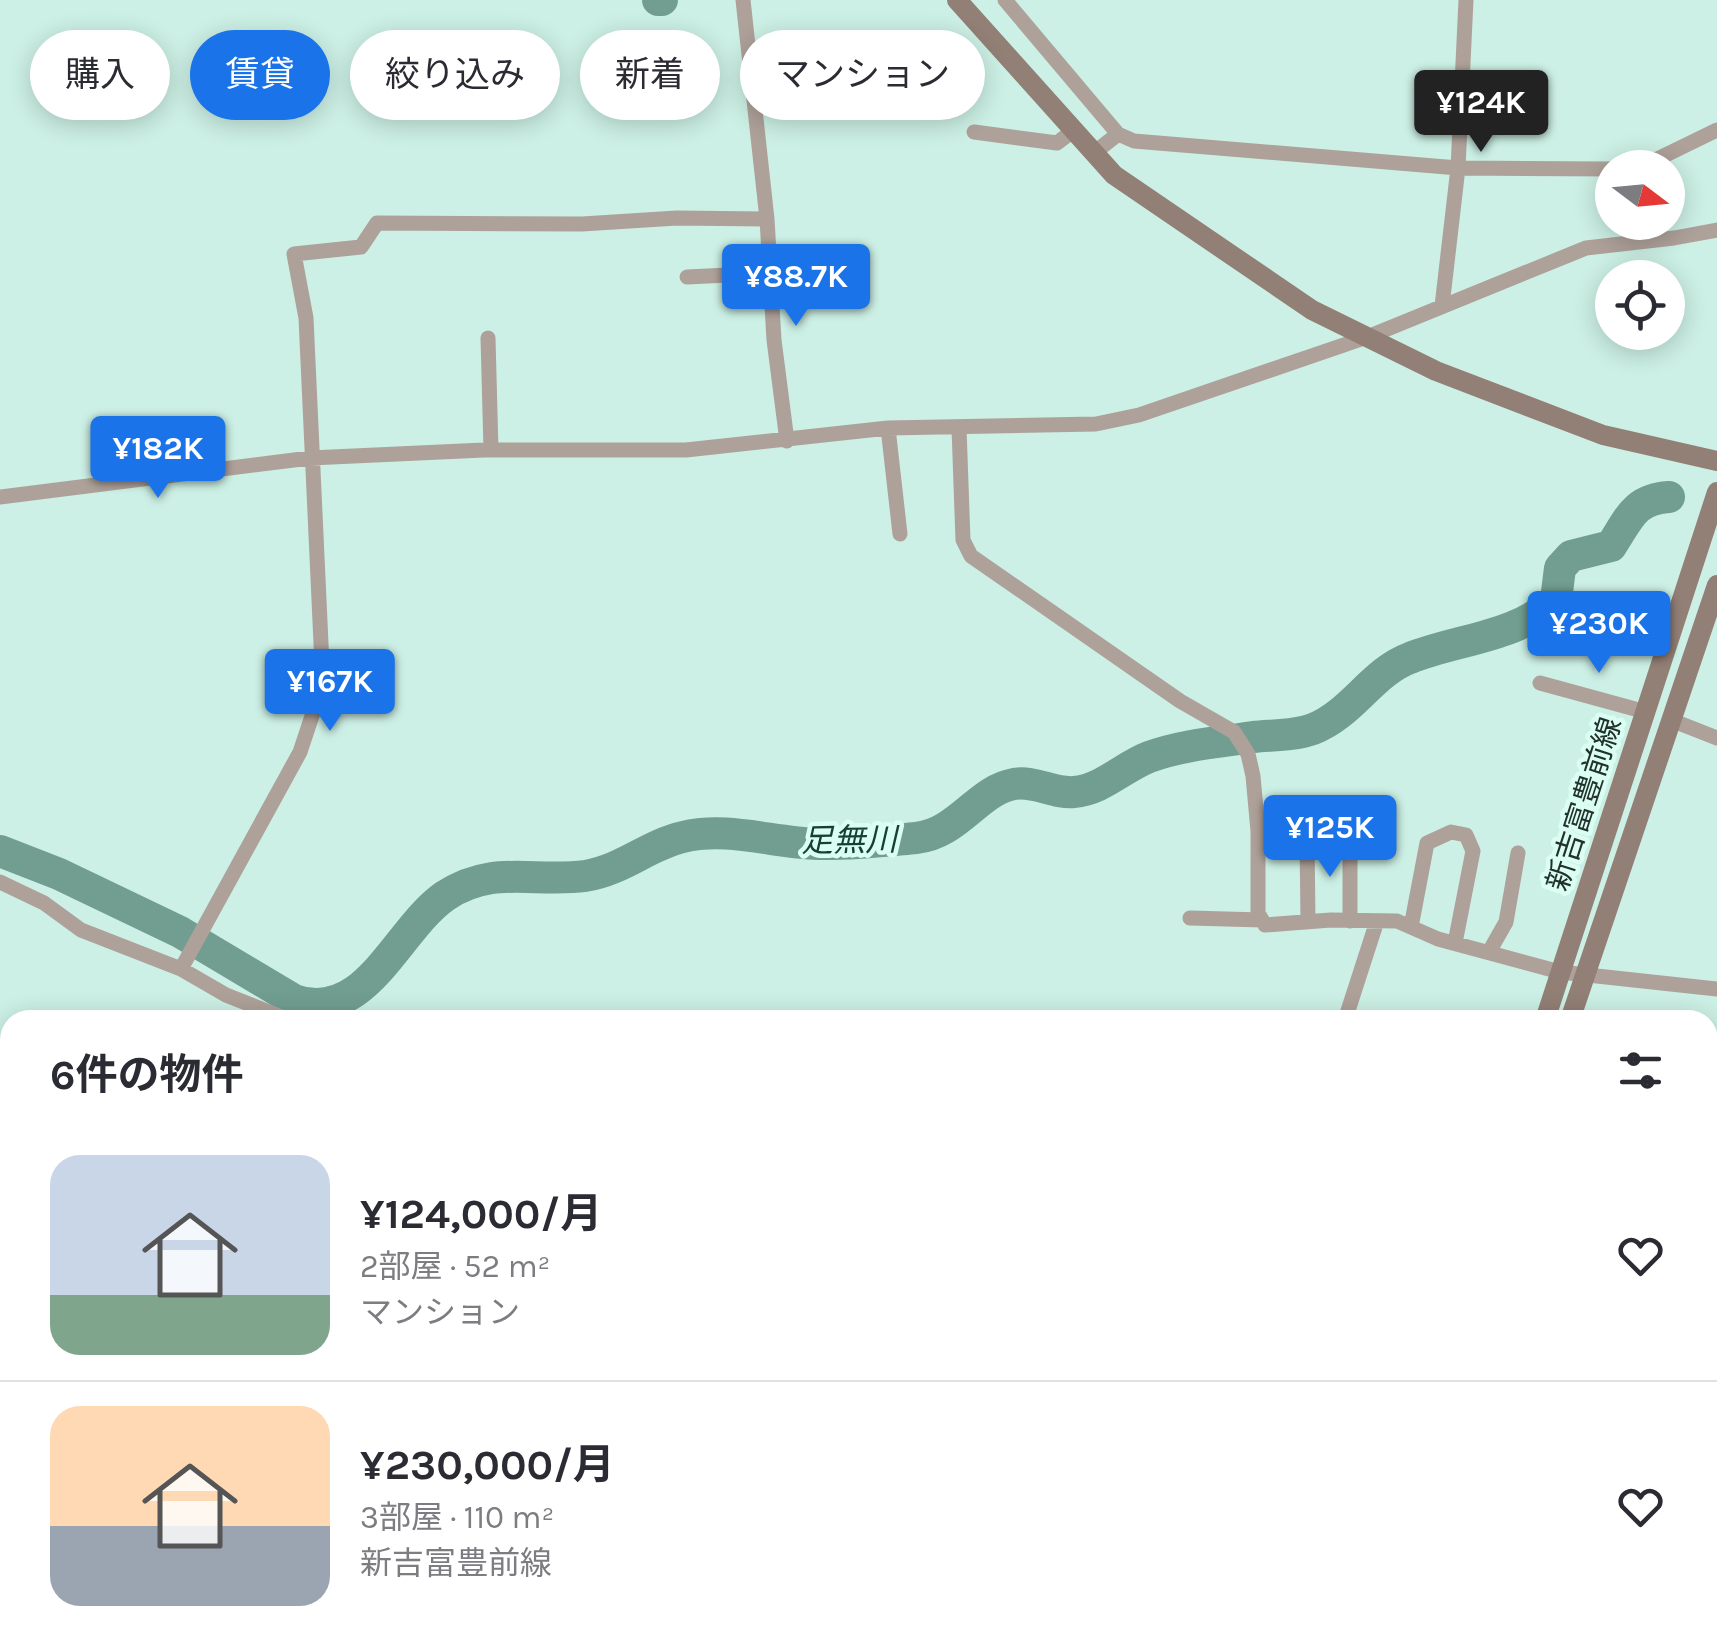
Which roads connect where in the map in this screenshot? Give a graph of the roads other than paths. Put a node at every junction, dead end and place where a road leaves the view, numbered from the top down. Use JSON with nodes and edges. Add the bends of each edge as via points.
{"nodes":[{"id":1,"x":743,"y":0,"type":"edge"},
{"id":2,"x":957,"y":0,"type":"edge"},
{"id":3,"x":1005,"y":0,"type":"edge"},
{"id":4,"x":1466,"y":0,"type":"edge"},
{"id":5,"x":1074,"y":130,"type":"junction"},
{"id":6,"x":1717,"y":130,"type":"edge"},
{"id":7,"x":974,"y":132,"type":"dead end"},
{"id":8,"x":1118,"y":134,"type":"junction"},
{"id":9,"x":1675,"y":150,"type":"edge"},
{"id":10,"x":1094,"y":153,"type":"junction"},
{"id":11,"x":1458,"y":168,"type":"junction"},
{"id":12,"x":1595,"y":170,"type":"edge"},
{"id":13,"x":766,"y":219,"type":"junction"},
{"id":14,"x":1717,"y":230,"type":"edge"},
{"id":15,"x":770,"y":273,"type":"junction"},
{"id":16,"x":688,"y":277,"type":"dead end"},
{"id":17,"x":1442,"y":306,"type":"junction"},
{"id":18,"x":1370,"y":336,"type":"junction"},
{"id":19,"x":488,"y":338,"type":"dead end"},
{"id":20,"x":888,"y":428,"type":"junction"},
{"id":21,"x":959,"y":428,"type":"junction"},
{"id":22,"x":787,"y":441,"type":"junction"},
{"id":23,"x":491,"y":450,"type":"junction"},
{"id":24,"x":310,"y":458,"type":"junction"},
{"id":25,"x":1717,"y":461,"type":"edge"},
{"id":26,"x":1717,"y":492,"type":"edge"},
{"id":27,"x":0,"y":497,"type":"edge"},
{"id":28,"x":900,"y":534,"type":"dead end"},
{"id":29,"x":1717,"y":584,"type":"edge"},
{"id":30,"x":1540,"y":683,"type":"dead end"},
{"id":31,"x":1646,"y":712,"type":"junction"},
{"id":32,"x":1671,"y":720,"type":"junction"},
{"id":33,"x":1717,"y":738,"type":"edge"},
{"id":34,"x":1307,"y":839,"type":"dead end"},
{"id":35,"x":1350,"y":846,"type":"dead end"},
{"id":36,"x":1518,"y":853,"type":"dead end"},
{"id":37,"x":0,"y":882,"type":"edge"},
{"id":38,"x":1190,"y":918,"type":"dead end"},
{"id":39,"x":1262,"y":920,"type":"junction"},
{"id":40,"x":1350,"y":920,"type":"junction"},
{"id":41,"x":1377,"y":921,"type":"junction"},
{"id":42,"x":1308,"y":922,"type":"junction"},
{"id":43,"x":1411,"y":927,"type":"junction"},
{"id":44,"x":1455,"y":943,"type":"junction"},
{"id":45,"x":1489,"y":952,"type":"junction"},
{"id":46,"x":181,"y":970,"type":"junction"},
{"id":47,"x":1560,"y":972,"type":"junction"},
{"id":48,"x":1585,"y":976,"type":"junction"},
{"id":49,"x":1717,"y":989,"type":"edge"},
{"id":50,"x":264,"y":1010,"type":"edge"},
{"id":51,"x":1348,"y":1010,"type":"edge"},
{"id":52,"x":1548,"y":1010,"type":"edge"},
{"id":53,"x":1573,"y":1010,"type":"edge"}],
"edges":[{"from":1,"to":13,"type":"street"},
{"from":2,"to":5,"type":"main road"},
{"from":3,"to":8,"type":"street"},
{"from":4,"to":11,"type":"street"},
{"from":5,"to":7,"type":"street","via":[[1056,143]]},
{"from":5,"to":10,"type":"main road"},
{"from":6,"to":9,"type":"street"},
{"from":8,"to":10,"type":"street"},
{"from":8,"to":11,"type":"street","via":[[1134,141]]},
{"from":10,"to":18,"type":"main road","via":[[1114,175],[1312,310]]},
{"from":11,"to":12,"type":"street"},
{"from":11,"to":17,"type":"street"},
{"from":13,"to":15,"type":"street"},
{"from":13,"to":24,"type":"street","via":[[377,223],[361,246],[294,254],[306,318]]},
{"from":14,"to":17,"type":"street","via":[[1586,248]]},
{"from":15,"to":16,"type":"street"},
{"from":15,"to":22,"type":"street"},
{"from":17,"to":18,"type":"street"},
{"from":18,"to":21,"type":"street","via":[[1096,424]]},
{"from":18,"to":25,"type":"main road","via":[[1436,371],[1603,434]]},
{"from":19,"to":23,"type":"street"},
{"from":20,"to":21,"type":"street"},
{"from":20,"to":22,"type":"street"},
{"from":20,"to":28,"type":"street"},
{"from":21,"to":39,"type":"street","via":[[962,540],[971,556],[1234,732],[1248,754]]},
{"from":22,"to":23,"type":"street","via":[[686,450]]},
{"from":23,"to":24,"type":"street"},
{"from":24,"to":27,"type":"street"},
{"from":24,"to":46,"type":"street","via":[[322,665],[313,713],[300,752]]},
{"from":26,"to":31,"type":"main road","name":"新吉富豊前線"},
{"from":29,"to":32,"type":"main road","name":"新吉富豊前線"},
{"from":30,"to":31,"type":"street"},
{"from":31,"to":47,"type":"main road","name":"新吉富豊前線"},
{"from":32,"to":33,"type":"street"},
{"from":32,"to":48,"type":"main road","name":"新吉富豊前線"},
{"from":34,"to":42,"type":"street"},
{"from":35,"to":40,"type":"street"},
{"from":36,"to":45,"type":"street","via":[[1506,922]]},
{"from":37,"to":46,"type":"street","via":[[44,902],[81,930]]},
{"from":38,"to":39,"type":"street"},
{"from":39,"to":42,"type":"street"},
{"from":40,"to":41,"type":"street"},
{"from":40,"to":42,"type":"street"},
{"from":41,"to":43,"type":"street"},
{"from":41,"to":51,"type":"street"},
{"from":43,"to":44,"type":"street"},
{"from":43,"to":44,"type":"street","via":[[1428,843],[1451,832],[1466,835],[1473,851]]},
{"from":44,"to":45,"type":"street"},
{"from":45,"to":47,"type":"street"},
{"from":46,"to":50,"type":"street"},
{"from":47,"to":48,"type":"street"},
{"from":47,"to":52,"type":"main road","name":"新吉富豊前線"},
{"from":48,"to":49,"type":"street"},
{"from":48,"to":53,"type":"main road","name":"新吉富豊前線"}]}
